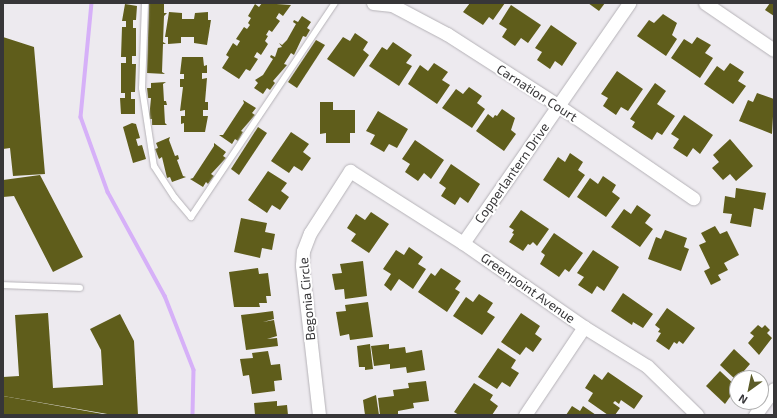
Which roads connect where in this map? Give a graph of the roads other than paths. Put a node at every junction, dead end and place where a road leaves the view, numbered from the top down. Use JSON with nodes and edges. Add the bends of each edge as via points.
{"nodes":[{"id":1,"x":145,"y":3,"type":"edge"},
{"id":2,"x":335,"y":3,"type":"edge"},
{"id":3,"x":373,"y":3,"type":"edge"},
{"id":4,"x":629,"y":3,"type":"edge"},
{"id":5,"x":704,"y":3,"type":"edge"},
{"id":6,"x":774,"y":50,"type":"edge"},
{"id":7,"x":559,"y":106,"type":"junction"},
{"id":8,"x":350,"y":171,"type":"joint"},
{"id":9,"x":693,"y":198,"type":"dead end"},
{"id":10,"x":463,"y":243,"type":"junction"},
{"id":11,"x":3,"y":285,"type":"edge"},
{"id":12,"x":80,"y":288,"type":"dead end"},
{"id":13,"x":584,"y":327,"type":"junction"},
{"id":14,"x":774,"y":388,"type":"edge"},
{"id":15,"x":319,"y":415,"type":"edge"},
{"id":16,"x":525,"y":415,"type":"edge"},
{"id":17,"x":697,"y":415,"type":"edge"},
{"id":18,"x":754,"y":415,"type":"edge"}],
"edges":[{"from":1,"to":2,"type":"lane","via":[[142,88],[154,166],[191,218]]},
{"from":3,"to":7,"type":"street","name":"Carnation Court","via":[[392,5],[447,34]]},
{"from":4,"to":7,"type":"street","name":"Copperlantern Drive"},
{"from":5,"to":6,"type":"street"},
{"from":7,"to":9,"type":"street","name":"Carnation Court"},
{"from":7,"to":10,"type":"street","name":"Copperlantern Drive"},
{"from":8,"to":10,"type":"street","name":"Greenpoint Avenue"},
{"from":8,"to":15,"type":"street","name":"Begonia Circle","via":[[310,233],[303,251],[302,265]]},
{"from":10,"to":13,"type":"street","name":"Greenpoint Avenue"},
{"from":11,"to":12,"type":"lane"},
{"from":13,"to":16,"type":"street"},
{"from":13,"to":17,"type":"street","name":"Greenpoint Avenue","via":[[647,366]]},
{"from":14,"to":18,"type":"street"}]}
